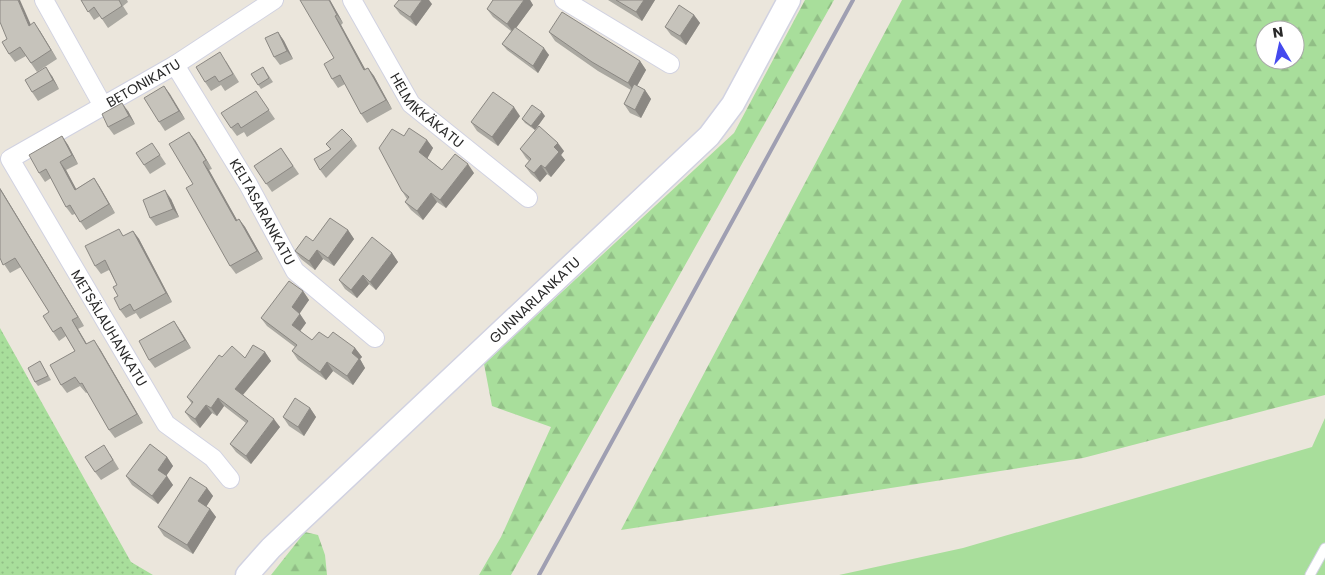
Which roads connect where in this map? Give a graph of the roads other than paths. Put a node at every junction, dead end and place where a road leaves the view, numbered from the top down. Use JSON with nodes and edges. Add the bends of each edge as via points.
{"nodes":[{"id":1,"x":44,"y":0,"type":"edge"},
{"id":2,"x":352,"y":0,"type":"edge"},
{"id":3,"x":564,"y":0,"type":"edge"},
{"id":4,"x":789,"y":0,"type":"edge"},
{"id":5,"x":270,"y":1,"type":"edge"},
{"id":6,"x":670,"y":64,"type":"dead end"},
{"id":7,"x":175,"y":65,"type":"junction"},
{"id":8,"x":104,"y":106,"type":"junction"},
{"id":9,"x":10,"y":159,"type":"joint"},
{"id":10,"x":528,"y":198,"type":"dead end"},
{"id":11,"x":375,"y":338,"type":"dead end"},
{"id":12,"x":230,"y":479,"type":"dead end"},
{"id":13,"x":1325,"y":548,"type":"edge"},
{"id":14,"x":247,"y":575,"type":"edge"},
{"id":15,"x":1310,"y":575,"type":"edge"}],
"edges":[{"from":1,"to":8,"type":"street"},
{"from":2,"to":10,"type":"street","name":"HELMIKKÄKATU","via":[[411,104]]},
{"from":3,"to":6,"type":"street"},
{"from":4,"to":14,"type":"street","name":"GUNNARLANKATU","via":[[733,104],[709,136],[271,548]]},
{"from":5,"to":7,"type":"street","name":"BETONIKATU"},
{"from":7,"to":8,"type":"street","name":"BETONIKATU"},
{"from":7,"to":11,"type":"street","name":"KELTASARANKATU","via":[[248,184],[295,271]]},
{"from":8,"to":9,"type":"street","name":"BETONIKATU"},
{"from":9,"to":12,"type":"street","name":"METSÄLAUHANKATU","via":[[166,424],[213,458]]},
{"from":13,"to":15,"type":"lane"}]}
